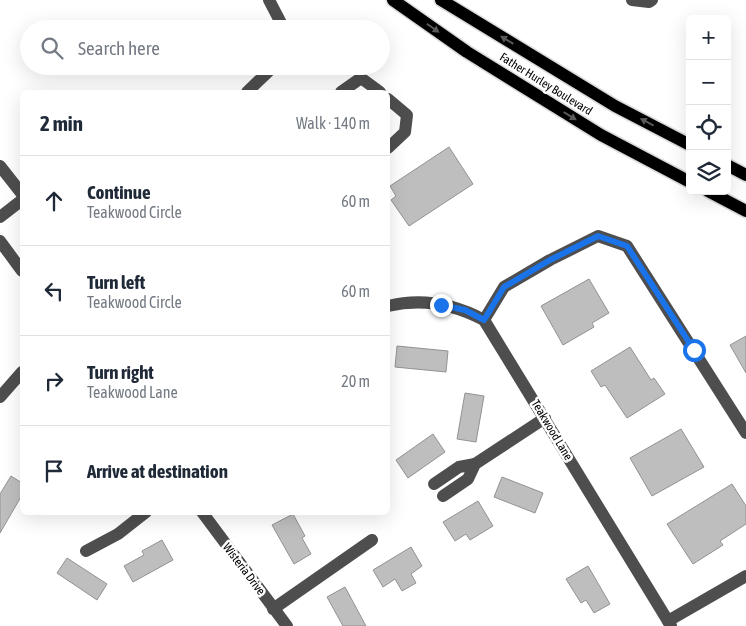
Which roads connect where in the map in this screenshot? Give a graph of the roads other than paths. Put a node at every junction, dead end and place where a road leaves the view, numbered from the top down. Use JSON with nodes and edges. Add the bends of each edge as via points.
{"nodes":[{"id":1,"x":269,"y":0,"type":"edge"},
{"id":2,"x":394,"y":0,"type":"edge"},
{"id":3,"x":441,"y":0,"type":"edge"},
{"id":4,"x":632,"y":0,"type":"edge"},
{"id":5,"x":652,"y":0,"type":"edge"},
{"id":6,"x":279,"y":20,"type":"edge"},
{"id":7,"x":265,"y":75,"type":"edge"},
{"id":8,"x":249,"y":90,"type":"edge"},
{"id":9,"x":344,"y":90,"type":"edge"},
{"id":10,"x":377,"y":90,"type":"edge"},
{"id":11,"x":390,"y":101,"type":"edge"},
{"id":12,"x":686,"y":143,"type":"edge"},
{"id":13,"x":390,"y":146,"type":"edge"},
{"id":14,"x":0,"y":166,"type":"edge"},
{"id":15,"x":731,"y":167,"type":"edge"},
{"id":16,"x":746,"y":175,"type":"edge"},
{"id":17,"x":686,"y":180,"type":"edge"},
{"id":18,"x":20,"y":191,"type":"edge"},
{"id":19,"x":716,"y":195,"type":"edge"},
{"id":20,"x":20,"y":202,"type":"edge"},
{"id":21,"x":746,"y":211,"type":"edge"},
{"id":22,"x":0,"y":217,"type":"edge"},
{"id":23,"x":0,"y":241,"type":"edge"},
{"id":24,"x":20,"y":268,"type":"edge"},
{"id":25,"x":390,"y":306,"type":"edge"},
{"id":26,"x":484,"y":320,"type":"junction"},
{"id":27,"x":20,"y":374,"type":"edge"},
{"id":28,"x":0,"y":397,"type":"edge"},
{"id":29,"x":545,"y":418,"type":"junction"},
{"id":30,"x":746,"y":433,"type":"edge"},
{"id":31,"x":475,"y":464,"type":"junction"},
{"id":32,"x":434,"y":484,"type":"dead end"},
{"id":33,"x":443,"y":496,"type":"dead end"},
{"id":34,"x":142,"y":515,"type":"edge"},
{"id":35,"x":204,"y":515,"type":"edge"},
{"id":36,"x":372,"y":540,"type":"dead end"},
{"id":37,"x":86,"y":551,"type":"dead end"},
{"id":38,"x":746,"y":576,"type":"edge"},
{"id":39,"x":274,"y":609,"type":"junction"},
{"id":40,"x":670,"y":624,"type":"edge"},
{"id":41,"x":287,"y":626,"type":"edge"}],
"edges":[{"from":1,"to":6,"type":"street"},
{"from":2,"to":17,"type":"main road","name":"Father Hurley Boulevard","one_way":true,"via":[[467,52],[601,135]]},
{"from":12,"to":3,"type":"main road","name":"Father Hurley Boulevard","one_way":true,"via":[[615,106]]},
{"from":4,"to":5,"type":"street"},
{"from":7,"to":8,"type":"street"},
{"from":9,"to":10,"type":"street","via":[[360,78]]},
{"from":11,"to":13,"type":"street","via":[[407,115],[406,132]]},
{"from":14,"to":18,"type":"street"},
{"from":15,"to":16,"type":"main road"},
{"from":19,"to":21,"type":"main road"},
{"from":20,"to":22,"type":"street"},
{"from":23,"to":24,"type":"street"},
{"from":25,"to":26,"type":"street","via":[[419,302],[465,310]]},
{"from":26,"to":29,"type":"street","name":"Teakwood Lane"},
{"from":26,"to":30,"type":"street","via":[[504,287],[550,260],[598,236],[627,246]]},
{"from":27,"to":28,"type":"street"},
{"from":29,"to":31,"type":"street"},
{"from":29,"to":40,"type":"street","name":"Teakwood Lane"},
{"from":31,"to":32,"type":"street","via":[[459,467]]},
{"from":31,"to":33,"type":"street","via":[[468,479]]},
{"from":34,"to":37,"type":"street","via":[[118,534]]},
{"from":35,"to":39,"type":"street","name":"Wisteria Drive"},
{"from":36,"to":39,"type":"street"},
{"from":38,"to":40,"type":"street"},
{"from":39,"to":41,"type":"street","name":"Wisteria Drive"}]}
